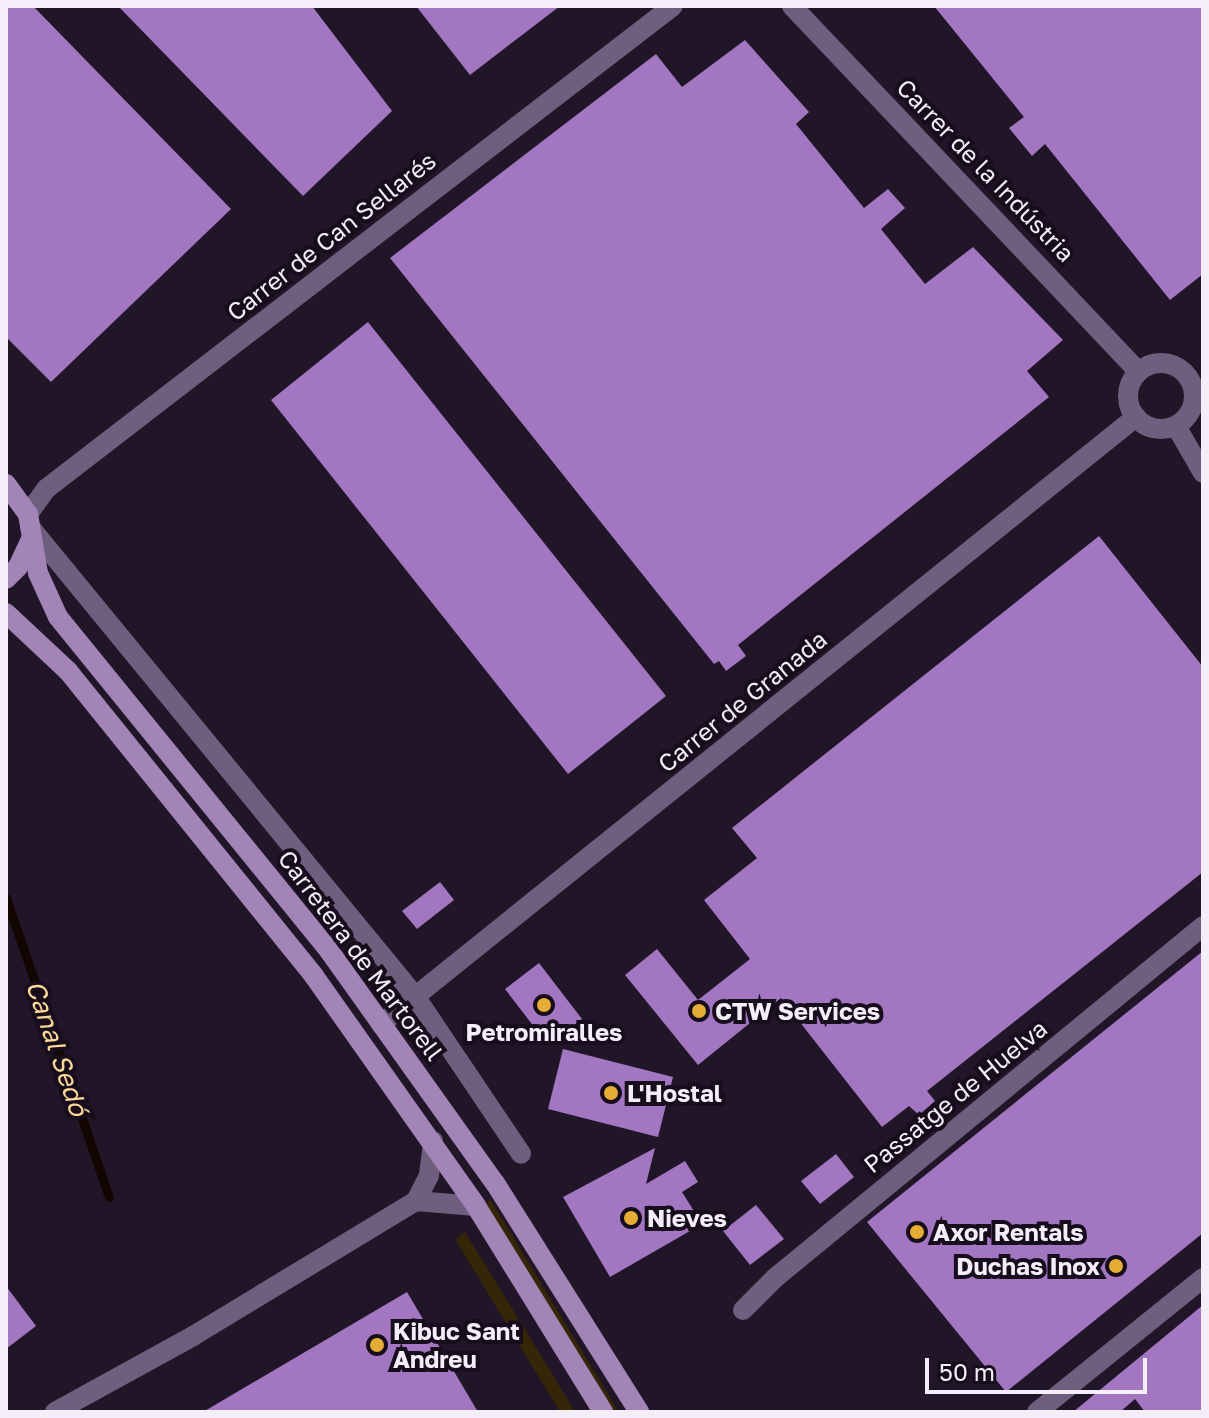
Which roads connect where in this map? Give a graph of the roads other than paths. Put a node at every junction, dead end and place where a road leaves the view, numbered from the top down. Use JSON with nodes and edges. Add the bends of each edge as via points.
{"nodes":[{"id":1,"x":673,"y":6,"type":"edge"},
{"id":2,"x":792,"y":6,"type":"edge"},
{"id":3,"x":1195,"y":370,"type":"edge"},
{"id":4,"x":1139,"y":372,"type":"junction"},
{"id":5,"x":1136,"y":417,"type":"junction"},
{"id":6,"x":1176,"y":426,"type":"junction"},
{"id":7,"x":1203,"y":473,"type":"edge"},
{"id":8,"x":6,"y":484,"type":"edge"},
{"id":9,"x":29,"y":527,"type":"junction"},
{"id":10,"x":6,"y":579,"type":"edge"},
{"id":11,"x":6,"y":613,"type":"edge"},
{"id":12,"x":1203,"y":926,"type":"edge"},
{"id":13,"x":415,"y":996,"type":"junction"},
{"id":14,"x":381,"y":1024,"type":"junction"},
{"id":15,"x":433,"y":1141,"type":"junction"},
{"id":16,"x":521,"y":1154,"type":"dead end"},
{"id":17,"x":416,"y":1201,"type":"junction"},
{"id":18,"x":476,"y":1206,"type":"junction"},
{"id":19,"x":1203,"y":1278,"type":"edge"},
{"id":20,"x":743,"y":1310,"type":"dead end"},
{"id":21,"x":55,"y":1412,"type":"edge"},
{"id":22,"x":603,"y":1412,"type":"edge"},
{"id":23,"x":639,"y":1412,"type":"edge"},
{"id":24,"x":1037,"y":1412,"type":"edge"}],
"edges":[{"from":1,"to":9,"type":"street","name":"Carrer de Can Sellarés","via":[[46,489]]},
{"from":2,"to":4,"type":"street","name":"Carrer de la Indústria"},
{"from":3,"to":4,"type":"street","via":[[1164,363]]},
{"from":3,"to":6,"type":"street","via":[[1193,406]]},
{"from":4,"to":5,"type":"street","via":[[1128,396]]},
{"from":5,"to":6,"type":"street","via":[[1156,429]]},
{"from":5,"to":13,"type":"street","name":"Carrer de Granada"},
{"from":6,"to":7,"type":"street"},
{"from":8,"to":9,"type":"main road","name":"Carretera de Martorell"},
{"from":9,"to":10,"type":"main road","via":[[18,567]]},
{"from":9,"to":13,"type":"street","name":"Carretera de Martorell"},
{"from":9,"to":14,"type":"main road","name":"Carretera de Martorell","via":[[58,617],[321,940]]},
{"from":11,"to":15,"type":"main road","via":[[68,671],[261,911]]},
{"from":12,"to":20,"type":"street","name":"Passatge de Huelva","via":[[775,1278]]},
{"from":13,"to":14,"type":"street","name":"Carrer de Granada"},
{"from":13,"to":16,"type":"street","name":"Carretera de Martorell"},
{"from":14,"to":23,"type":"main road","name":"Carretera de Martorell","via":[[495,1183]]},
{"from":15,"to":17,"type":"street","via":[[429,1175]]},
{"from":15,"to":18,"type":"main road"},
{"from":17,"to":18,"type":"street"},
{"from":17,"to":21,"type":"street","via":[[202,1331]]},
{"from":18,"to":22,"type":"main road"},
{"from":19,"to":24,"type":"street"}]}
